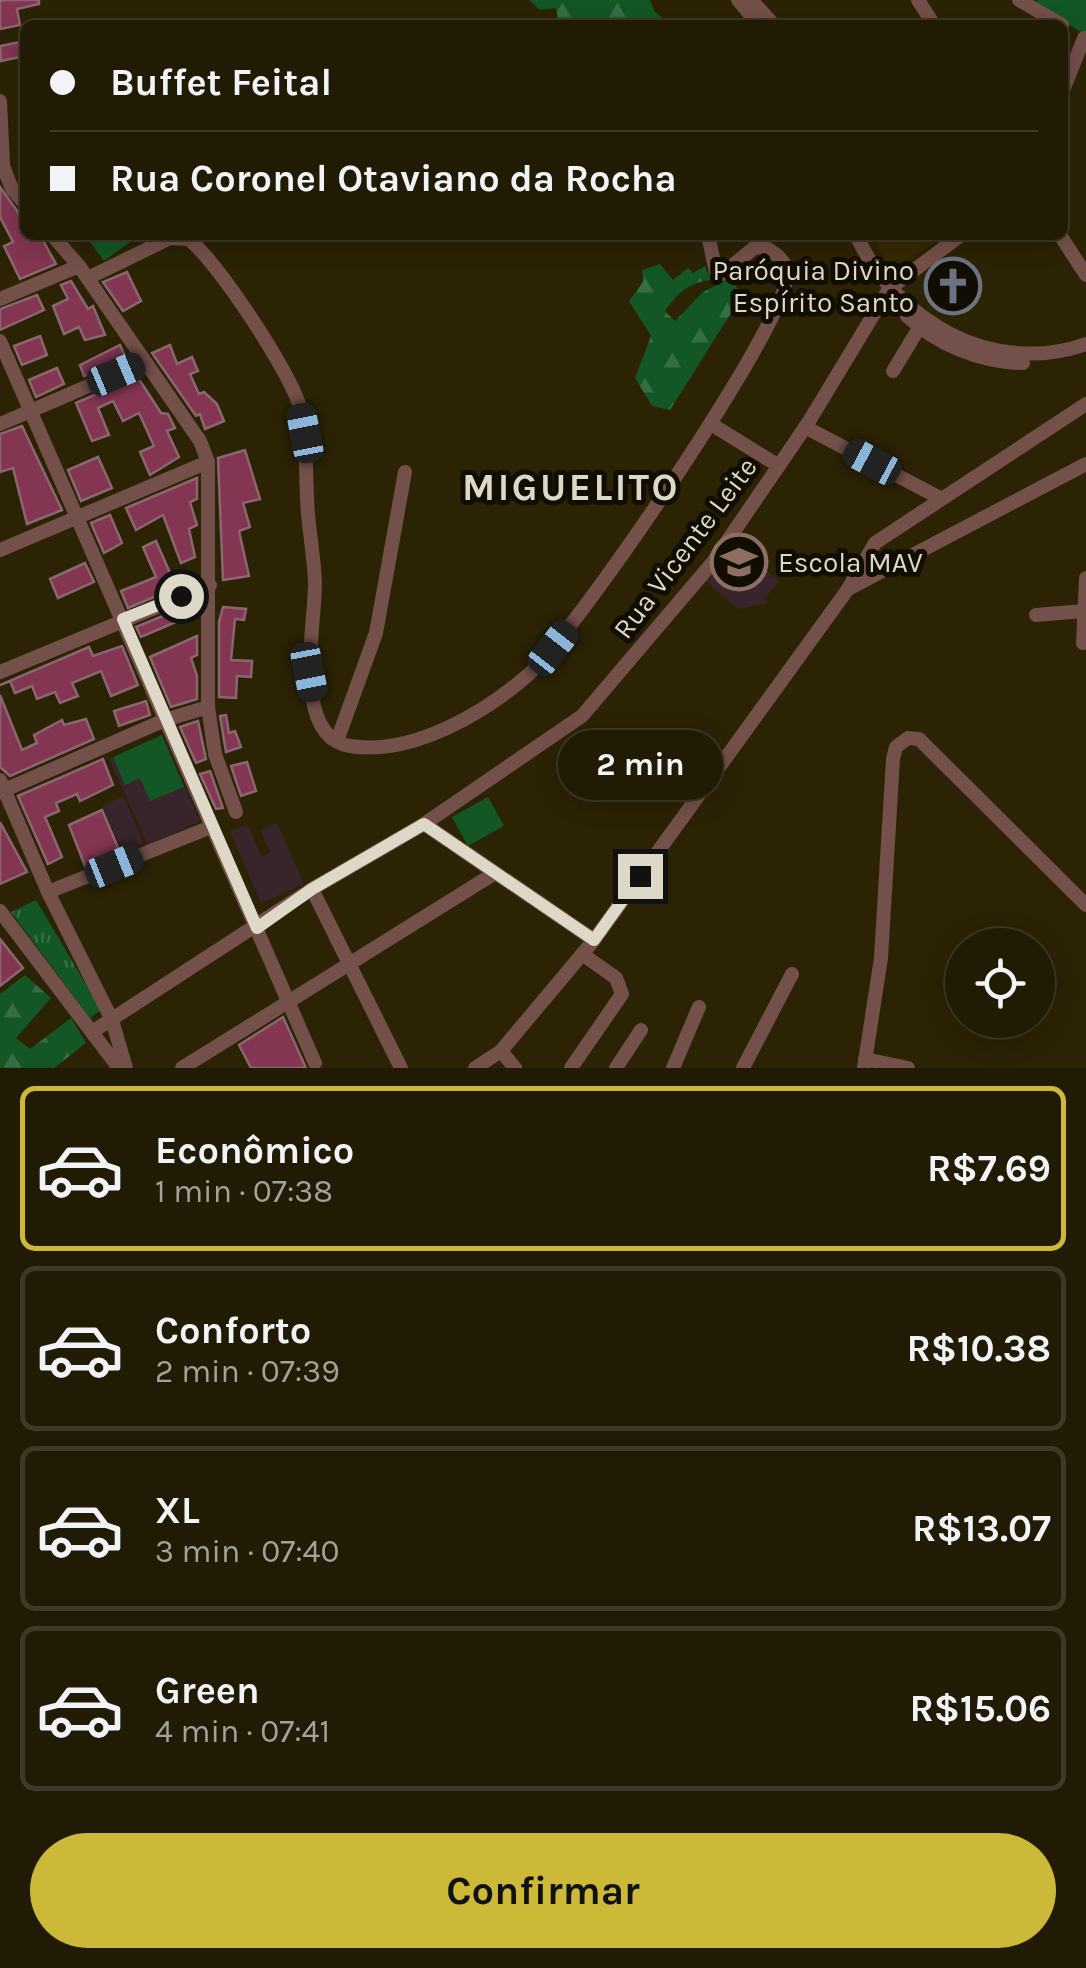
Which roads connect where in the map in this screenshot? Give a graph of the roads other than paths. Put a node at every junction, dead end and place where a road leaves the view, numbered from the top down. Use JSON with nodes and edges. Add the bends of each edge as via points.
{"nodes":[{"id":1,"x":738,"y":0,"type":"edge"},
{"id":2,"x":750,"y":0,"type":"edge"},
{"id":3,"x":1019,"y":0,"type":"edge"},
{"id":4,"x":755,"y":20,"type":"edge"},
{"id":5,"x":769,"y":20,"type":"edge"},
{"id":6,"x":1053,"y":20,"type":"edge"},
{"id":7,"x":1085,"y":39,"type":"edge"},
{"id":8,"x":1068,"y":79,"type":"edge"},
{"id":9,"x":0,"y":101,"type":"edge"},
{"id":10,"x":2,"y":161,"type":"edge"},
{"id":11,"x":6,"y":191,"type":"edge"},
{"id":12,"x":56,"y":240,"type":"edge"},
{"id":13,"x":165,"y":240,"type":"edge"},
{"id":14,"x":188,"y":240,"type":"edge"},
{"id":15,"x":709,"y":240,"type":"edge"},
{"id":16,"x":859,"y":240,"type":"edge"},
{"id":17,"x":955,"y":240,"type":"edge"},
{"id":18,"x":1063,"y":240,"type":"edge"},
{"id":19,"x":84,"y":272,"type":"junction"},
{"id":20,"x":1086,"y":275,"type":"edge"},
{"id":21,"x":887,"y":292,"type":"junction"},
{"id":22,"x":0,"y":300,"type":"edge"},
{"id":23,"x":919,"y":328,"type":"junction"},
{"id":24,"x":0,"y":342,"type":"edge"},
{"id":25,"x":1086,"y":345,"type":"edge"},
{"id":26,"x":144,"y":362,"type":"junction"},
{"id":27,"x":893,"y":370,"type":"dead end"},
{"id":28,"x":1086,"y":404,"type":"edge"},
{"id":29,"x":30,"y":411,"type":"junction"},
{"id":30,"x":0,"y":424,"type":"edge"},
{"id":31,"x":711,"y":424,"type":"junction"},
{"id":32,"x":805,"y":427,"type":"junction"},
{"id":33,"x":208,"y":462,"type":"junction"},
{"id":34,"x":1086,"y":464,"type":"edge"},
{"id":35,"x":778,"y":466,"type":"junction"},
{"id":36,"x":405,"y":472,"type":"dead end"},
{"id":37,"x":938,"y":497,"type":"junction"},
{"id":38,"x":78,"y":516,"type":"junction"},
{"id":39,"x":0,"y":550,"type":"edge"},
{"id":40,"x":1086,"y":578,"type":"edge"},
{"id":41,"x":210,"y":585,"type":"junction"},
{"id":42,"x":848,"y":589,"type":"junction"},
{"id":43,"x":1084,"y":611,"type":"edge"},
{"id":44,"x":1036,"y":615,"type":"dead end"},
{"id":45,"x":123,"y":619,"type":"junction"},
{"id":46,"x":1084,"y":643,"type":"dead end"},
{"id":47,"x":0,"y":672,"type":"edge"},
{"id":48,"x":208,"y":707,"type":"junction"},
{"id":49,"x":166,"y":720,"type":"junction"},
{"id":50,"x":338,"y":741,"type":"junction"},
{"id":51,"x":2,"y":787,"type":"edge"},
{"id":52,"x":236,"y":812,"type":"dead end"},
{"id":53,"x":424,"y":824,"type":"junction"},
{"id":54,"x":211,"y":827,"type":"junction"},
{"id":55,"x":494,"y":872,"type":"junction"},
{"id":56,"x":312,"y":889,"type":"junction"},
{"id":57,"x":48,"y":892,"type":"junction"},
{"id":58,"x":1086,"y":905,"type":"edge"},
{"id":59,"x":0,"y":911,"type":"edge"},
{"id":60,"x":257,"y":928,"type":"junction"},
{"id":61,"x":594,"y":940,"type":"junction"},
{"id":62,"x":582,"y":954,"type":"junction"},
{"id":63,"x":346,"y":964,"type":"junction"},
{"id":64,"x":792,"y":974,"type":"dead end"},
{"id":65,"x":289,"y":1002,"type":"junction"},
{"id":66,"x":699,"y":1007,"type":"dead end"},
{"id":67,"x":112,"y":1020,"type":"junction"},
{"id":68,"x":640,"y":1030,"type":"dead end"},
{"id":69,"x":92,"y":1032,"type":"junction"},
{"id":70,"x":500,"y":1051,"type":"junction"},
{"id":71,"x":315,"y":1063,"type":"dead end"},
{"id":72,"x":864,"y":1064,"type":"edge"},
{"id":73,"x":122,"y":1068,"type":"edge"},
{"id":74,"x":182,"y":1068,"type":"edge"},
{"id":75,"x":401,"y":1068,"type":"edge"},
{"id":76,"x":475,"y":1068,"type":"edge"},
{"id":77,"x":515,"y":1068,"type":"edge"},
{"id":78,"x":571,"y":1068,"type":"edge"},
{"id":79,"x":616,"y":1068,"type":"edge"},
{"id":80,"x":672,"y":1068,"type":"edge"},
{"id":81,"x":742,"y":1068,"type":"edge"},
{"id":82,"x":908,"y":1068,"type":"edge"}],
"edges":[{"from":1,"to":4,"type":"street"},
{"from":2,"to":5,"type":"street"},
{"from":3,"to":6,"type":"street"},
{"from":7,"to":8,"type":"street"},
{"from":9,"to":10,"type":"street"},
{"from":10,"to":11,"type":"street"},
{"from":12,"to":19,"type":"street"},
{"from":13,"to":19,"type":"street"},
{"from":14,"to":50,"type":"street","via":[[286,371],[305,433],[315,592],[309,672],[321,724]]},
{"from":15,"to":31,"type":"street","via":[[716,272],[765,247],[785,264],[788,277]]},
{"from":16,"to":21,"type":"street"},
{"from":17,"to":21,"type":"street","name":"Rua Vicente Leite"},
{"from":18,"to":20,"type":"street"},
{"from":19,"to":22,"type":"street"},
{"from":19,"to":26,"type":"street"},
{"from":21,"to":23,"type":"street"},
{"from":21,"to":25,"type":"street","via":[[962,340],[1015,355]]},
{"from":21,"to":32,"type":"street","name":"Rua Vicente Leite"},
{"from":23,"to":25,"type":"street","via":[[1007,362],[1068,356]]},
{"from":23,"to":27,"type":"street"},
{"from":24,"to":29,"type":"street"},
{"from":26,"to":29,"type":"street"},
{"from":26,"to":33,"type":"street"},
{"from":28,"to":37,"type":"street"},
{"from":29,"to":30,"type":"street"},
{"from":29,"to":38,"type":"street"},
{"from":31,"to":35,"type":"street"},
{"from":31,"to":50,"type":"street","via":[[590,600],[531,672],[486,707],[425,735],[363,746]]},
{"from":32,"to":35,"type":"street","name":"Rua Vicente Leite"},
{"from":32,"to":37,"type":"street"},
{"from":33,"to":38,"type":"street"},
{"from":33,"to":41,"type":"street"},
{"from":34,"to":42,"type":"street"},
{"from":35,"to":53,"type":"street","name":"Rua Vicente Leite","via":[[713,562],[596,703]]},
{"from":36,"to":50,"type":"street","via":[[376,633]]},
{"from":37,"to":42,"type":"street","via":[[875,543]]},
{"from":38,"to":39,"type":"street"},
{"from":38,"to":45,"type":"street"},
{"from":40,"to":43,"type":"street"},
{"from":41,"to":45,"type":"street"},
{"from":41,"to":48,"type":"street"},
{"from":42,"to":61,"type":"street"},
{"from":43,"to":44,"type":"street"},
{"from":43,"to":46,"type":"street"},
{"from":45,"to":47,"type":"street"},
{"from":45,"to":49,"type":"street"},
{"from":48,"to":49,"type":"street"},
{"from":48,"to":52,"type":"street","via":[[215,754]]},
{"from":49,"to":51,"type":"street"},
{"from":49,"to":54,"type":"street"},
{"from":51,"to":57,"type":"street"},
{"from":53,"to":55,"type":"street"},
{"from":53,"to":56,"type":"street","name":"Rua Vicente Leite"},
{"from":54,"to":57,"type":"street"},
{"from":54,"to":60,"type":"street"},
{"from":55,"to":61,"type":"street"},
{"from":55,"to":63,"type":"street"},
{"from":56,"to":60,"type":"street","name":"Rua Vicente Leite"},
{"from":56,"to":63,"type":"street"},
{"from":57,"to":67,"type":"street"},
{"from":58,"to":72,"type":"street","via":[[920,739],[908,738],[892,759],[881,958]]},
{"from":59,"to":69,"type":"street"},
{"from":60,"to":65,"type":"street"},
{"from":60,"to":67,"type":"street","name":"Rua Vicente Leite"},
{"from":61,"to":62,"type":"street"},
{"from":62,"to":70,"type":"street"},
{"from":62,"to":78,"type":"street","via":[[616,978],[622,994]]},
{"from":63,"to":65,"type":"street"},
{"from":63,"to":75,"type":"street"},
{"from":64,"to":81,"type":"street"},
{"from":65,"to":71,"type":"street"},
{"from":65,"to":74,"type":"street"},
{"from":66,"to":80,"type":"street"},
{"from":67,"to":69,"type":"street","name":"Rua Vicente Leite"},
{"from":67,"to":73,"type":"street"},
{"from":68,"to":79,"type":"street"},
{"from":69,"to":73,"type":"street"},
{"from":70,"to":76,"type":"street"},
{"from":70,"to":77,"type":"street"},
{"from":72,"to":82,"type":"street"}]}
